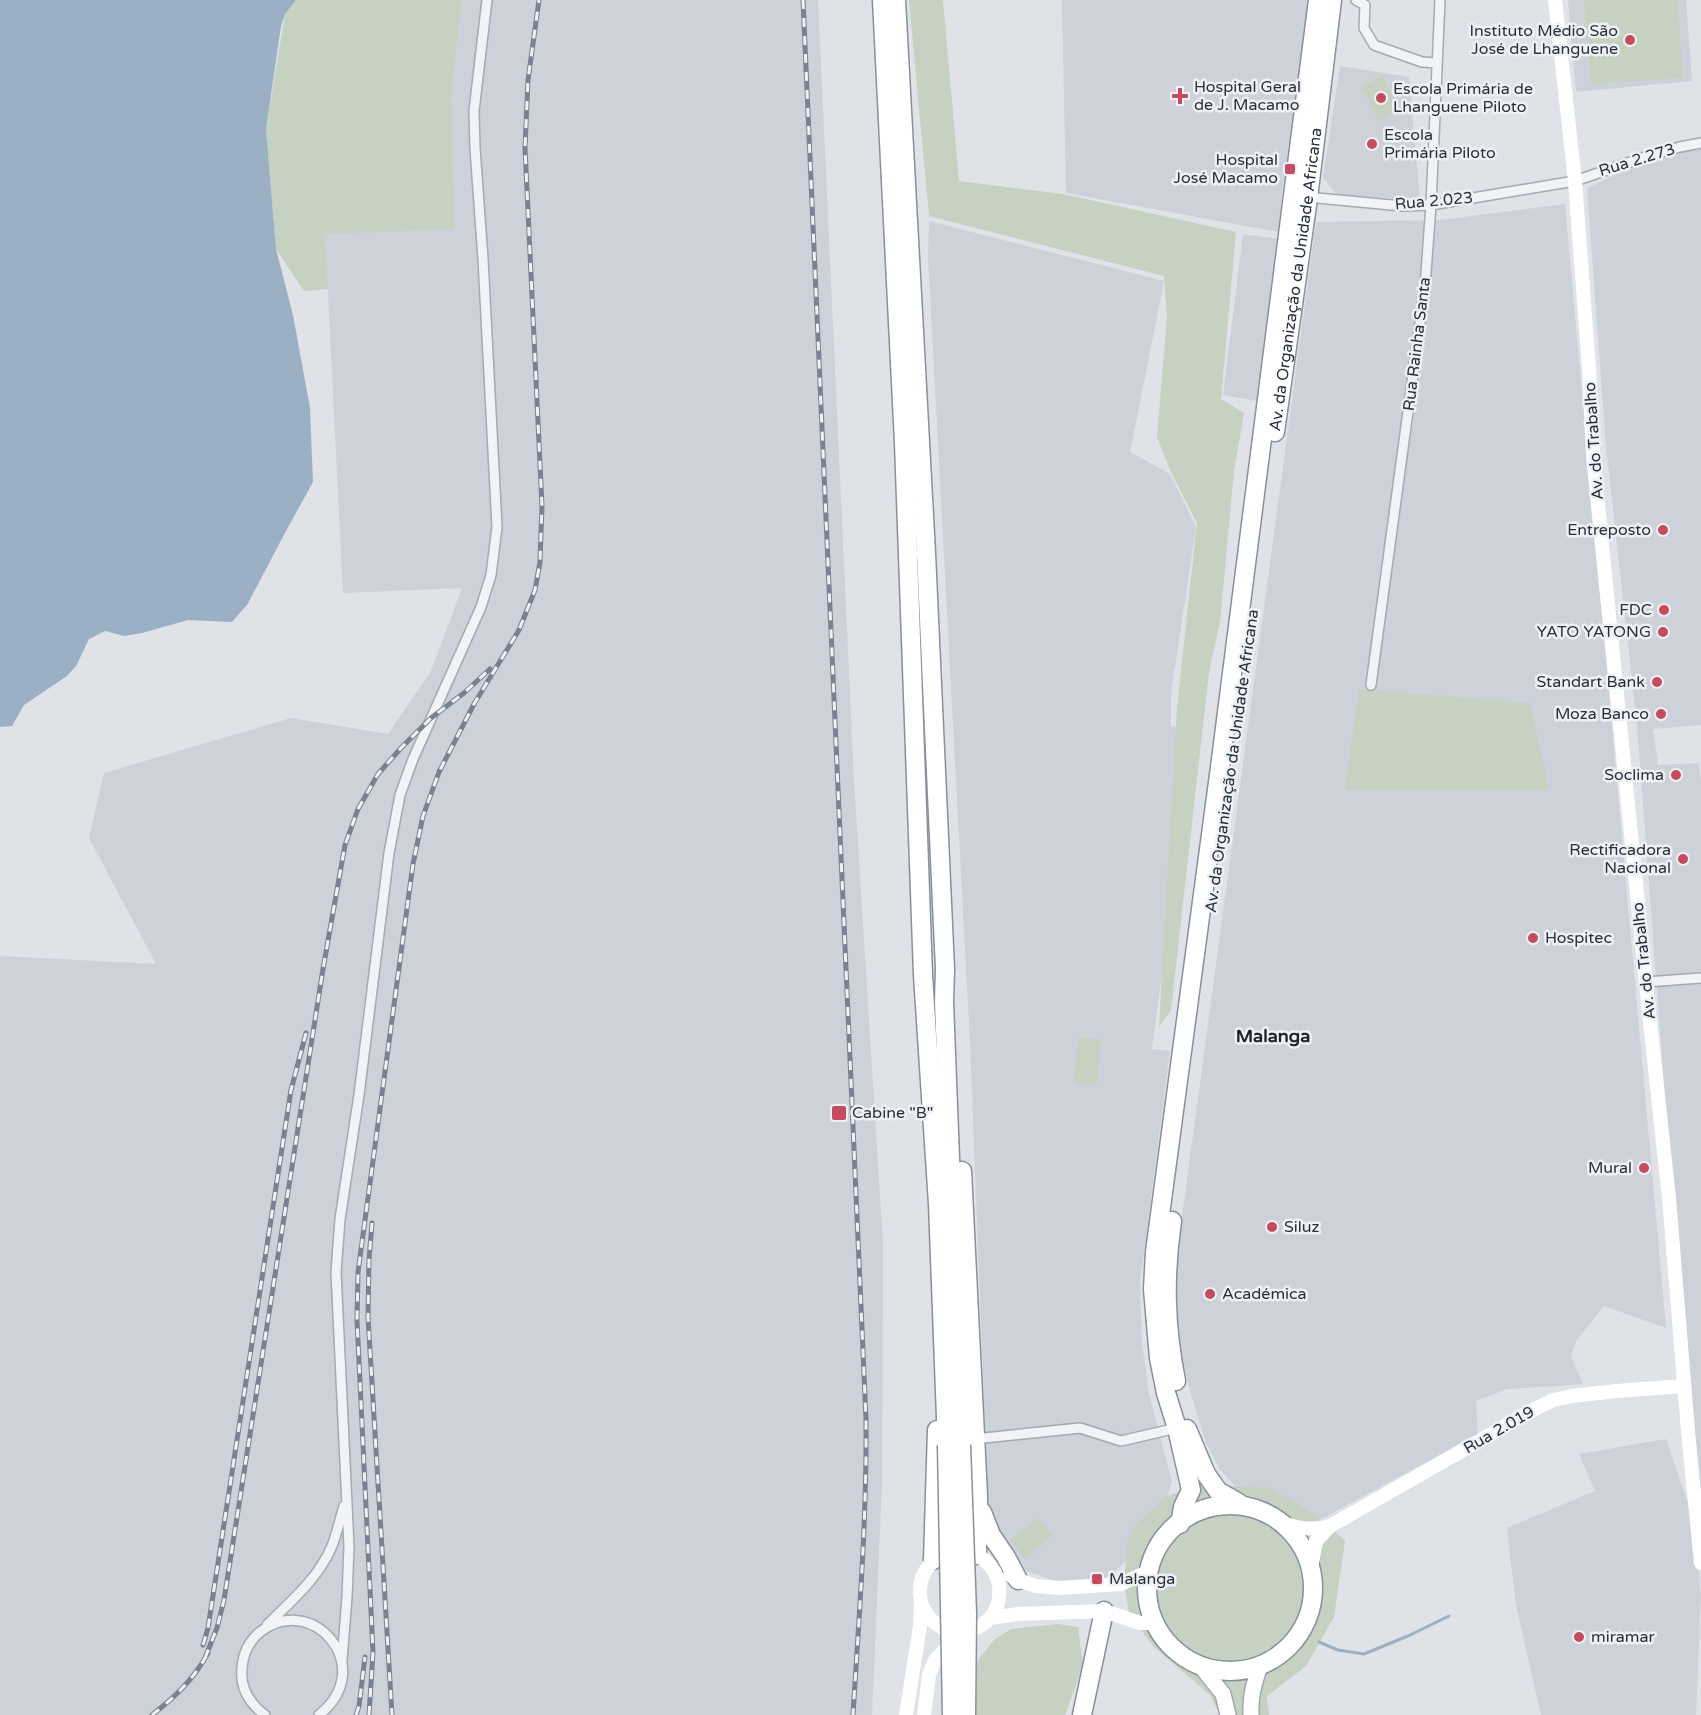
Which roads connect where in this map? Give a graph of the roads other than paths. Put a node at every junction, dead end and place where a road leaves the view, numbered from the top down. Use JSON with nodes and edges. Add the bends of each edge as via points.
{"nodes":[{"id":1,"x":487,"y":0,"type":"edge"},
{"id":2,"x":882,"y":0,"type":"edge"},
{"id":3,"x":896,"y":0,"type":"edge"},
{"id":4,"x":1318,"y":0,"type":"edge"},
{"id":5,"x":1332,"y":0,"type":"edge"},
{"id":6,"x":1356,"y":0,"type":"edge"},
{"id":7,"x":1440,"y":0,"type":"edge"},
{"id":8,"x":1555,"y":0,"type":"edge"},
{"id":9,"x":1437,"y":63,"type":"junction"},
{"id":10,"x":1701,"y":143,"type":"edge"},
{"id":11,"x":1575,"y":180,"type":"junction"},
{"id":12,"x":1301,"y":196,"type":"junction"},
{"id":13,"x":1431,"y":204,"type":"junction"},
{"id":14,"x":1371,"y":685,"type":"dead end"},
{"id":15,"x":923,"y":975,"type":"junction"},
{"id":16,"x":1701,"y":978,"type":"edge"},
{"id":17,"x":1646,"y":982,"type":"junction"},
{"id":18,"x":1684,"y":1386,"type":"junction"},
{"id":19,"x":1177,"y":1428,"type":"junction"},
{"id":20,"x":961,"y":1443,"type":"junction"},
{"id":21,"x":978,"y":1496,"type":"junction"},
{"id":22,"x":346,"y":1498,"type":"junction"},
{"id":23,"x":1239,"y":1503,"type":"junction"},
{"id":24,"x":1180,"y":1524,"type":"junction"},
{"id":25,"x":1285,"y":1524,"type":"junction"},
{"id":26,"x":1330,"y":1526,"type":"junction"},
{"id":27,"x":984,"y":1559,"type":"junction"},
{"id":28,"x":933,"y":1560,"type":"junction"},
{"id":29,"x":1701,"y":1563,"type":"edge"},
{"id":30,"x":1311,"y":1568,"type":"junction"},
{"id":31,"x":1147,"y":1572,"type":"junction"},
{"id":32,"x":1018,"y":1580,"type":"junction"},
{"id":33,"x":921,"y":1601,"type":"junction"},
{"id":34,"x":1104,"y":1611,"type":"junction"},
{"id":35,"x":991,"y":1618,"type":"junction"},
{"id":36,"x":1153,"y":1623,"type":"junction"},
{"id":37,"x":961,"y":1631,"type":"junction"},
{"id":38,"x":258,"y":1633,"type":"junction"},
{"id":39,"x":342,"y":1659,"type":"junction"},
{"id":40,"x":1260,"y":1666,"type":"junction"},
{"id":41,"x":1203,"y":1669,"type":"junction"},
{"id":42,"x":265,"y":1715,"type":"edge"},
{"id":43,"x":320,"y":1715,"type":"edge"},
{"id":44,"x":906,"y":1715,"type":"edge"},
{"id":45,"x":924,"y":1715,"type":"edge"},
{"id":46,"x":952,"y":1715,"type":"edge"},
{"id":47,"x":966,"y":1715,"type":"edge"},
{"id":48,"x":1082,"y":1715,"type":"edge"},
{"id":49,"x":1228,"y":1715,"type":"edge"},
{"id":50,"x":1251,"y":1715,"type":"edge"}],
"edges":[{"from":1,"to":22,"type":"street","via":[[474,111],[496,540],[481,607],[400,795],[389,853],[336,1272]]},
{"from":2,"to":15,"type":"highway","via":[[904,443]]},
{"from":3,"to":20,"type":"highway","via":[[945,969]]},
{"from":4,"to":12,"type":"highway","name":"Av. da Organização da Unidade Africana","via":[[1296,168]]},
{"from":5,"to":12,"type":"highway","name":"Av. da Organização da Unidade Africana"},
{"from":6,"to":9,"type":"street","via":[[1365,5],[1364,28],[1374,45],[1422,62]]},
{"from":7,"to":9,"type":"street","name":"Rua Rainha Santa"},
{"from":8,"to":11,"type":"main road","name":"Av. do Trabalho"},
{"from":9,"to":13,"type":"street","name":"Rua Rainha Santa"},
{"from":10,"to":11,"type":"street","name":"Rua 2.273"},
{"from":11,"to":13,"type":"street","name":"Rua 2.023"},
{"from":11,"to":17,"type":"main road","name":"Av. do Trabalho","via":[[1593,456]]},
{"from":12,"to":13,"type":"street","name":"Rua 2.023","via":[[1402,206]]},
{"from":12,"to":19,"type":"highway","name":"Av. da Organização da Unidade Africana","via":[[1155,1251],[1153,1289],[1158,1358]]},
{"from":12,"to":23,"type":"highway","name":"Av. da Organização da Unidade Africana","via":[[1172,1218],[1166,1295],[1172,1362],[1187,1428],[1212,1483]]},
{"from":13,"to":14,"type":"street","name":"Rua Rainha Santa","via":[[1425,286]]},
{"from":15,"to":20,"type":"highway","via":[[938,1204]]},
{"from":15,"to":28,"type":"highway","via":[[922,1128],[938,1432]]},
{"from":16,"to":17,"type":"street"},
{"from":17,"to":18,"type":"main road","name":"Av. do Trabalho"},
{"from":18,"to":26,"type":"main road","name":"Rua 2.019","via":[[1553,1400]]},
{"from":18,"to":29,"type":"main road","name":"Av. do Trabalho"},
{"from":19,"to":20,"type":"street","via":[[1121,1441],[1080,1428]]},
{"from":19,"to":24,"type":"highway","name":"Av. da Organização da Unidade Africana","via":[[1191,1490]]},
{"from":20,"to":21,"type":"highway"},
{"from":20,"to":46,"type":"highway","bridge":true},
{"from":20,"to":47,"type":"highway","bridge":true},
{"from":21,"to":27,"type":"highway"},
{"from":21,"to":32,"type":"highway","via":[[987,1528]]},
{"from":22,"to":38,"type":"street","via":[[331,1548],[320,1567],[296,1598]]},
{"from":22,"to":39,"type":"street","via":[[349,1547]]},
{"from":23,"to":24,"type":"highway","via":[[1215,1505]]},
{"from":23,"to":25,"type":"highway","via":[[1259,1508]]},
{"from":24,"to":31,"type":"highway","via":[[1169,1534]]},
{"from":25,"to":26,"type":"main road","via":[[1298,1529]]},
{"from":25,"to":30,"type":"highway","via":[[1301,1544]]},
{"from":26,"to":30,"type":"main road","via":[[1316,1541]]},
{"from":27,"to":28,"type":"main road","via":[[969,1551],[950,1552]]},
{"from":27,"to":32,"type":"main road"},
{"from":27,"to":35,"type":"main road","via":[[997,1576],[1000,1590]]},
{"from":28,"to":33,"type":"main road","via":[[923,1575]]},
{"from":30,"to":40,"type":"highway","via":[[1314,1588],[1310,1614],[1290,1645],[1276,1659]]},
{"from":31,"to":32,"type":"main road","via":[[1111,1586],[1059,1588]]},
{"from":31,"to":36,"type":"highway","via":[[1145,1588]]},
{"from":33,"to":37,"type":"main road","via":[[936,1623]]},
{"from":33,"to":44,"type":"main road"},
{"from":34,"to":35,"type":"main road"},
{"from":34,"to":36,"type":"main road","via":[[1140,1623]]},
{"from":34,"to":48,"type":"highway"},
{"from":35,"to":37,"type":"main road"},
{"from":36,"to":41,"type":"highway","via":[[1162,1641]]},
{"from":37,"to":45,"type":"main road","via":[[935,1660]]},
{"from":38,"to":39,"type":"street","via":[[276,1623],[307,1623],[325,1633]]},
{"from":38,"to":42,"type":"street","via":[[247,1648],[241,1676],[251,1703]]},
{"from":39,"to":43,"type":"street","via":[[341,1688]]},
{"from":40,"to":41,"type":"highway","via":[[1227,1671]]},
{"from":40,"to":50,"type":"main road","via":[[1250,1702]]},
{"from":41,"to":49,"type":"main road","via":[[1223,1694]]}]}
